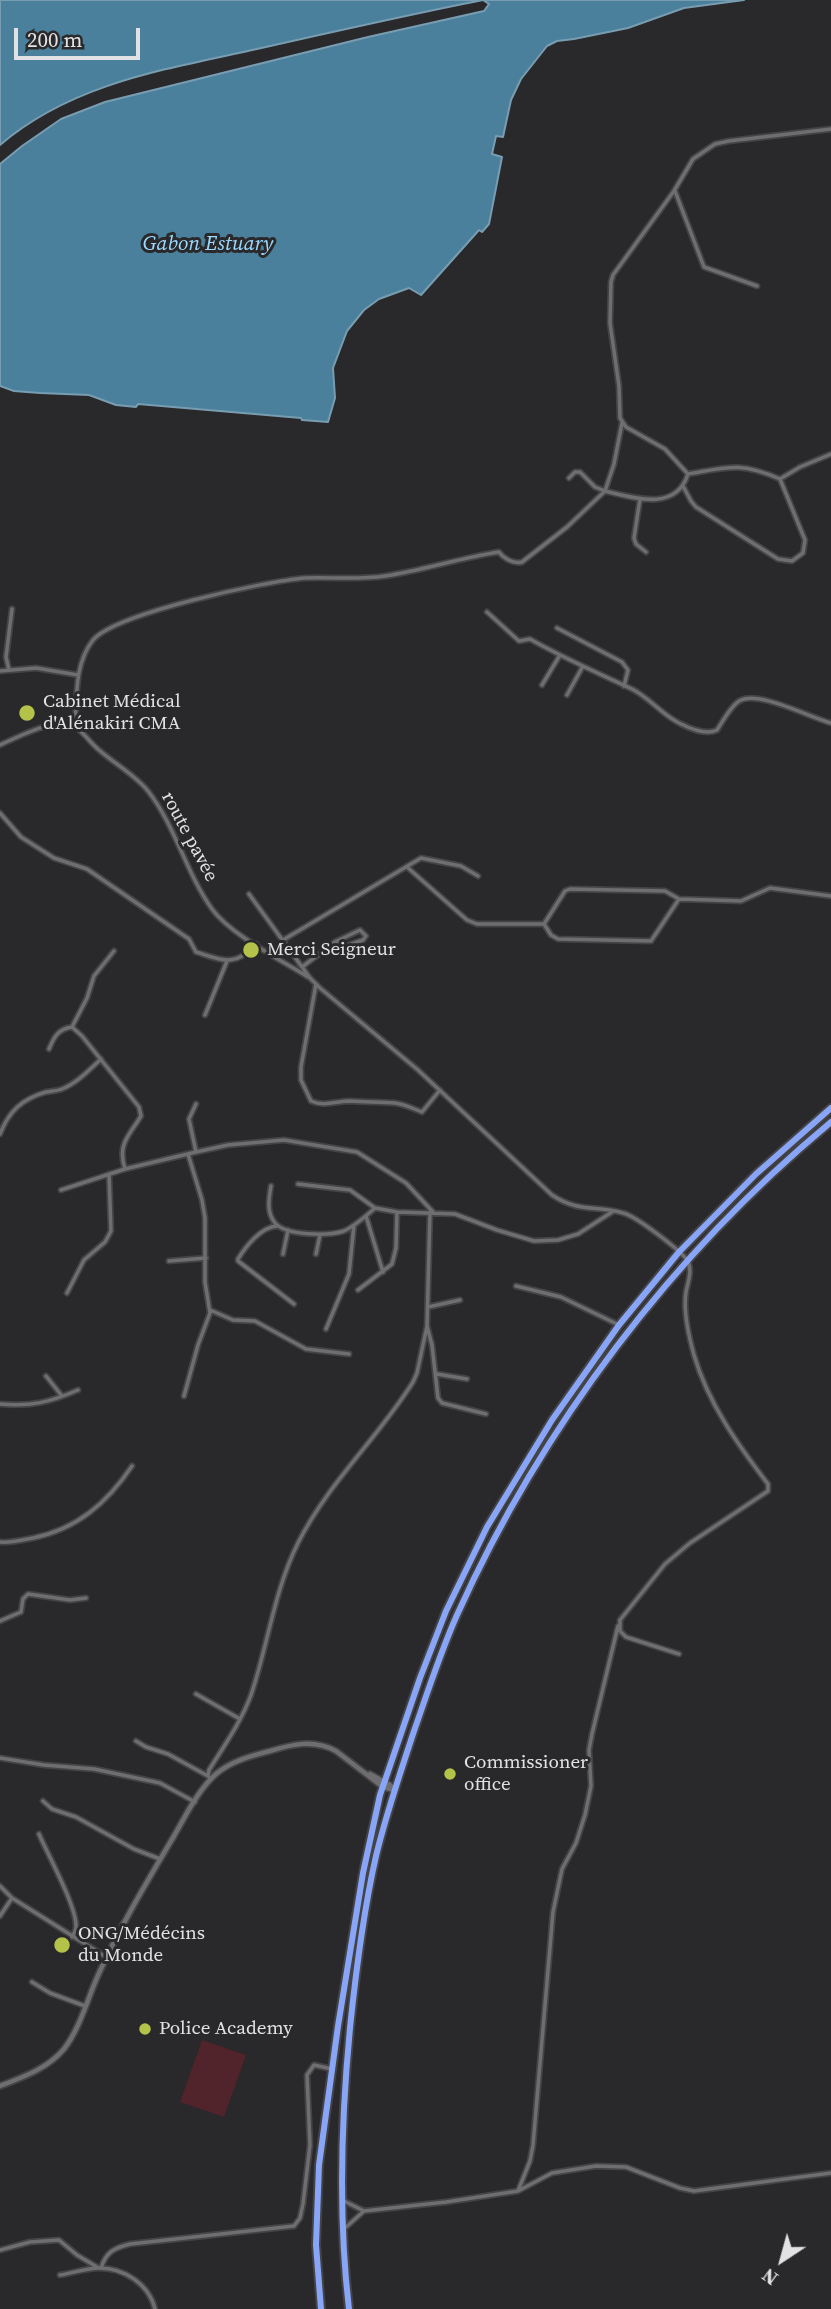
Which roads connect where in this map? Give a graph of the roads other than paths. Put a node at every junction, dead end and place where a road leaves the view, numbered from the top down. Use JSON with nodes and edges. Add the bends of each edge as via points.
{"nodes":[{"id":1,"x":831,"y":129,"type":"edge"},
{"id":2,"x":674,"y":191,"type":"junction"},
{"id":3,"x":757,"y":286,"type":"dead end"},
{"id":4,"x":622,"y":422,"type":"junction"},
{"id":5,"x":831,"y":454,"type":"edge"},
{"id":6,"x":688,"y":474,"type":"junction"},
{"id":7,"x":569,"y":478,"type":"dead end"},
{"id":8,"x":780,"y":479,"type":"junction"},
{"id":9,"x":683,"y":486,"type":"junction"},
{"id":10,"x":605,"y":491,"type":"junction"},
{"id":11,"x":640,"y":499,"type":"junction"},
{"id":12,"x":646,"y":552,"type":"dead end"},
{"id":13,"x":12,"y":610,"type":"dead end"},
{"id":14,"x":487,"y":612,"type":"dead end"},
{"id":15,"x":557,"y":628,"type":"dead end"},
{"id":16,"x":559,"y":655,"type":"junction"},
{"id":17,"x":583,"y":666,"type":"junction"},
{"id":18,"x":9,"y":670,"type":"junction"},
{"id":19,"x":0,"y":671,"type":"edge"},
{"id":20,"x":78,"y":675,"type":"junction"},
{"id":21,"x":542,"y":685,"type":"dead end"},
{"id":22,"x":624,"y":686,"type":"junction"},
{"id":23,"x":567,"y":695,"type":"dead end"},
{"id":24,"x":831,"y":723,"type":"edge"},
{"id":25,"x":75,"y":727,"type":"junction"},
{"id":26,"x":0,"y":745,"type":"edge"},
{"id":27,"x":0,"y":813,"type":"edge"},
{"id":28,"x":407,"y":867,"type":"junction"},
{"id":29,"x":478,"y":876,"type":"dead end"},
{"id":30,"x":249,"y":894,"type":"dead end"},
{"id":31,"x":831,"y":897,"type":"edge"},
{"id":32,"x":679,"y":899,"type":"junction"},
{"id":33,"x":544,"y":924,"type":"junction"},
{"id":34,"x":283,"y":940,"type":"junction"},
{"id":35,"x":335,"y":942,"type":"junction"},
{"id":36,"x":256,"y":944,"type":"junction"},
{"id":37,"x":114,"y":951,"type":"dead end"},
{"id":38,"x":226,"y":961,"type":"junction"},
{"id":39,"x":302,"y":967,"type":"junction"},
{"id":40,"x":310,"y":978,"type":"junction"},
{"id":41,"x":316,"y":984,"type":"junction"},
{"id":42,"x":205,"y":1015,"type":"dead end"},
{"id":43,"x":72,"y":1027,"type":"junction"},
{"id":44,"x":49,"y":1049,"type":"dead end"},
{"id":45,"x":101,"y":1059,"type":"junction"},
{"id":46,"x":440,"y":1090,"type":"junction"},
{"id":47,"x":197,"y":1104,"type":"dead end"},
{"id":48,"x":831,"y":1108,"type":"edge"},
{"id":49,"x":831,"y":1122,"type":"edge"},
{"id":50,"x":0,"y":1134,"type":"edge"},
{"id":51,"x":195,"y":1152,"type":"junction"},
{"id":52,"x":188,"y":1154,"type":"junction"},
{"id":53,"x":125,"y":1169,"type":"junction"},
{"id":54,"x":109,"y":1174,"type":"junction"},
{"id":55,"x":298,"y":1184,"type":"dead end"},
{"id":56,"x":271,"y":1186,"type":"dead end"},
{"id":57,"x":61,"y":1190,"type":"dead end"},
{"id":58,"x":375,"y":1209,"type":"junction"},
{"id":59,"x":614,"y":1211,"type":"junction"},
{"id":60,"x":397,"y":1212,"type":"junction"},
{"id":61,"x":431,"y":1212,"type":"junction"},
{"id":62,"x":366,"y":1216,"type":"junction"},
{"id":63,"x":354,"y":1225,"type":"junction"},
{"id":64,"x":277,"y":1226,"type":"junction"},
{"id":65,"x":288,"y":1230,"type":"junction"},
{"id":66,"x":320,"y":1235,"type":"junction"},
{"id":67,"x":679,"y":1252,"type":"junction"},
{"id":68,"x":283,"y":1254,"type":"dead end"},
{"id":69,"x":316,"y":1254,"type":"dead end"},
{"id":70,"x":206,"y":1258,"type":"junction"},
{"id":71,"x":169,"y":1261,"type":"dead end"},
{"id":72,"x":688,"y":1261,"type":"junction"},
{"id":73,"x":383,"y":1272,"type":"junction"},
{"id":74,"x":516,"y":1286,"type":"dead end"},
{"id":75,"x":358,"y":1290,"type":"dead end"},
{"id":76,"x":67,"y":1293,"type":"dead end"},
{"id":77,"x":460,"y":1300,"type":"dead end"},
{"id":78,"x":295,"y":1304,"type":"dead end"},
{"id":79,"x":427,"y":1308,"type":"junction"},
{"id":80,"x":210,"y":1310,"type":"junction"},
{"id":81,"x":619,"y":1325,"type":"junction"},
{"id":82,"x":427,"y":1326,"type":"junction"},
{"id":83,"x":326,"y":1329,"type":"dead end"},
{"id":84,"x":349,"y":1354,"type":"dead end"},
{"id":85,"x":437,"y":1374,"type":"junction"},
{"id":86,"x":46,"y":1376,"type":"dead end"},
{"id":87,"x":467,"y":1379,"type":"dead end"},
{"id":88,"x":78,"y":1390,"type":"dead end"},
{"id":89,"x":62,"y":1396,"type":"junction"},
{"id":90,"x":184,"y":1396,"type":"dead end"},
{"id":91,"x":0,"y":1404,"type":"edge"},
{"id":92,"x":486,"y":1414,"type":"dead end"},
{"id":93,"x":132,"y":1466,"type":"dead end"},
{"id":94,"x":0,"y":1542,"type":"edge"},
{"id":95,"x":86,"y":1598,"type":"dead end"},
{"id":96,"x":620,"y":1620,"type":"junction"},
{"id":97,"x":0,"y":1621,"type":"edge"},
{"id":98,"x":679,"y":1654,"type":"dead end"},
{"id":99,"x":196,"y":1694,"type":"dead end"},
{"id":100,"x":240,"y":1719,"type":"junction"},
{"id":101,"x":135,"y":1741,"type":"dead end"},
{"id":102,"x":0,"y":1758,"type":"edge"},
{"id":103,"x":210,"y":1777,"type":"junction"},
{"id":104,"x":384,"y":1784,"type":"junction"},
{"id":105,"x":394,"y":1790,"type":"junction"},
{"id":106,"x":43,"y":1801,"type":"dead end"},
{"id":107,"x":195,"y":1802,"type":"junction"},
{"id":108,"x":39,"y":1835,"type":"dead end"},
{"id":109,"x":160,"y":1859,"type":"junction"},
{"id":110,"x":0,"y":1886,"type":"edge"},
{"id":111,"x":12,"y":1898,"type":"junction"},
{"id":112,"x":0,"y":1916,"type":"edge"},
{"id":113,"x":72,"y":1937,"type":"junction"},
{"id":114,"x":106,"y":1957,"type":"junction"},
{"id":115,"x":32,"y":1982,"type":"dead end"},
{"id":116,"x":85,"y":2006,"type":"junction"},
{"id":117,"x":332,"y":2069,"type":"junction"},
{"id":118,"x":0,"y":2086,"type":"edge"},
{"id":119,"x":831,"y":2173,"type":"edge"},
{"id":120,"x":518,"y":2192,"type":"junction"},
{"id":121,"x":343,"y":2200,"type":"junction"},
{"id":122,"x":365,"y":2211,"type":"junction"},
{"id":123,"x":344,"y":2229,"type":"junction"},
{"id":124,"x":0,"y":2250,"type":"edge"},
{"id":125,"x":100,"y":2268,"type":"junction"},
{"id":126,"x":60,"y":2275,"type":"dead end"},
{"id":127,"x":155,"y":2309,"type":"edge"},
{"id":128,"x":321,"y":2309,"type":"edge"},
{"id":129,"x":349,"y":2309,"type":"edge"}],
"edges":[{"from":1,"to":2,"type":"street","via":[[715,144],[693,159]]},
{"from":2,"to":3,"type":"street","via":[[704,267]]},
{"from":2,"to":4,"type":"street","via":[[611,282],[610,323]]},
{"from":4,"to":6,"type":"street","via":[[664,449]]},
{"from":4,"to":10,"type":"street"},
{"from":5,"to":8,"type":"street"},
{"from":6,"to":8,"type":"street","via":[[741,467]]},
{"from":6,"to":9,"type":"street"},
{"from":7,"to":10,"type":"street","via":[[580,472]]},
{"from":8,"to":9,"type":"street","via":[[805,540],[803,553],[792,561],[778,559],[696,507]]},
{"from":9,"to":11,"type":"street","via":[[667,498]]},
{"from":10,"to":11,"type":"street"},
{"from":10,"to":20,"type":"street","via":[[522,562],[508,560],[499,552],[383,576],[306,578],[142,614],[94,640]]},
{"from":11,"to":12,"type":"street","via":[[634,538]]},
{"from":13,"to":18,"type":"street","via":[[6,657]]},
{"from":14,"to":16,"type":"street","via":[[519,641],[530,639]]},
{"from":15,"to":22,"type":"street","via":[[622,662],[628,670]]},
{"from":16,"to":17,"type":"street"},
{"from":16,"to":21,"type":"street"},
{"from":17,"to":22,"type":"street"},
{"from":17,"to":23,"type":"street"},
{"from":18,"to":19,"type":"street"},
{"from":18,"to":20,"type":"street","via":[[36,668]]},
{"from":20,"to":25,"type":"street"},
{"from":22,"to":24,"type":"street","via":[[680,724],[706,732],[717,730],[737,702],[745,699],[785,705]]},
{"from":25,"to":26,"type":"street","via":[[55,724]]},
{"from":25,"to":36,"type":"street","name":"route pavée","via":[[142,784],[163,813],[211,908]]},
{"from":27,"to":38,"type":"street","via":[[21,837],[54,858],[87,869],[189,939],[196,951]]},
{"from":28,"to":29,"type":"street","via":[[423,858],[461,866]]},
{"from":28,"to":33,"type":"street","via":[[472,923]]},
{"from":28,"to":34,"type":"street"},
{"from":30,"to":34,"type":"street"},
{"from":31,"to":32,"type":"street","via":[[770,888],[741,901]]},
{"from":32,"to":33,"type":"street","via":[[666,891],[570,889]]},
{"from":32,"to":33,"type":"street","via":[[651,941],[558,939]]},
{"from":34,"to":39,"type":"street"},
{"from":35,"to":35,"type":"street","via":[[360,930],[366,936],[346,946]]},
{"from":35,"to":39,"type":"street"},
{"from":36,"to":38,"type":"street","via":[[247,955]]},
{"from":36,"to":40,"type":"street","name":"route pavée"},
{"from":37,"to":43,"type":"street","via":[[94,976]]},
{"from":38,"to":42,"type":"street"},
{"from":39,"to":40,"type":"street"},
{"from":40,"to":41,"type":"street"},
{"from":41,"to":46,"type":"street"},
{"from":41,"to":46,"type":"street","via":[[300,1080],[311,1101],[397,1103],[422,1112]]},
{"from":43,"to":44,"type":"street","via":[[54,1036]]},
{"from":43,"to":45,"type":"street"},
{"from":45,"to":50,"type":"street","via":[[62,1090],[46,1092],[16,1107]]},
{"from":45,"to":53,"type":"street","via":[[139,1107],[141,1116],[121,1148]]},
{"from":46,"to":59,"type":"street","via":[[552,1195],[573,1207]]},
{"from":47,"to":51,"type":"street","via":[[189,1119]]},
{"from":48,"to":67,"type":"highway","via":[[756,1174]]},
{"from":49,"to":72,"type":"highway","via":[[740,1204]]},
{"from":51,"to":52,"type":"street"},
{"from":51,"to":61,"type":"street","via":[[284,1140],[357,1152],[407,1183]]},
{"from":52,"to":53,"type":"street"},
{"from":52,"to":70,"type":"street","via":[[202,1200]]},
{"from":53,"to":54,"type":"street"},
{"from":54,"to":57,"type":"street"},
{"from":54,"to":76,"type":"street","via":[[111,1231],[84,1260]]},
{"from":55,"to":58,"type":"street","via":[[349,1190]]},
{"from":56,"to":64,"type":"street","via":[[268,1202]]},
{"from":58,"to":60,"type":"street"},
{"from":58,"to":62,"type":"street"},
{"from":59,"to":61,"type":"street","via":[[578,1234],[534,1241],[467,1217]]},
{"from":59,"to":67,"type":"street","via":[[629,1215]]},
{"from":60,"to":61,"type":"street"},
{"from":60,"to":73,"type":"street","via":[[394,1257]]},
{"from":61,"to":79,"type":"street"},
{"from":62,"to":63,"type":"street"},
{"from":62,"to":73,"type":"street"},
{"from":63,"to":66,"type":"street"},
{"from":63,"to":83,"type":"street","via":[[349,1275]]},
{"from":64,"to":65,"type":"street"},
{"from":64,"to":78,"type":"street","via":[[250,1242],[238,1261]]},
{"from":65,"to":66,"type":"street"},
{"from":65,"to":68,"type":"street"},
{"from":66,"to":69,"type":"street"},
{"from":67,"to":72,"type":"street"},
{"from":67,"to":81,"type":"highway"},
{"from":70,"to":71,"type":"street"},
{"from":70,"to":80,"type":"street"},
{"from":72,"to":96,"type":"street","via":[[685,1307],[694,1355],[715,1405],[768,1484],[768,1491],[665,1564]]},
{"from":72,"to":105,"type":"highway","via":[[587,1387],[495,1537],[456,1617]]},
{"from":73,"to":75,"type":"street"},
{"from":74,"to":81,"type":"street","via":[[561,1297]]},
{"from":77,"to":79,"type":"street"},
{"from":79,"to":82,"type":"street"},
{"from":80,"to":84,"type":"street","via":[[233,1320],[255,1321],[306,1349]]},
{"from":80,"to":90,"type":"street"},
{"from":81,"to":104,"type":"highway","via":[[552,1419],[472,1556],[433,1643]]},
{"from":82,"to":85,"type":"street"},
{"from":82,"to":100,"type":"street","via":[[413,1382],[326,1497],[297,1546]]},
{"from":85,"to":87,"type":"street"},
{"from":85,"to":92,"type":"street","via":[[439,1401]]},
{"from":86,"to":89,"type":"street"},
{"from":88,"to":89,"type":"street"},
{"from":89,"to":91,"type":"street","via":[[23,1406]]},
{"from":93,"to":94,"type":"street","via":[[110,1495],[76,1523],[54,1534]]},
{"from":95,"to":97,"type":"street","via":[[28,1594],[21,1612]]},
{"from":96,"to":98,"type":"street","via":[[620,1631],[626,1637]]},
{"from":96,"to":120,"type":"street","via":[[589,1750],[591,1786],[585,1815],[562,1869],[553,1912],[533,2145]]},
{"from":99,"to":100,"type":"street"},
{"from":100,"to":103,"type":"street","via":[[209,1770]]},
{"from":101,"to":103,"type":"street"},
{"from":102,"to":107,"type":"street","via":[[94,1769],[160,1783]]},
{"from":103,"to":104,"type":"street","via":[[239,1761],[303,1743],[328,1746]]},
{"from":103,"to":107,"type":"street"},
{"from":104,"to":105,"type":"street"},
{"from":104,"to":117,"type":"highway","via":[[361,1883]]},
{"from":105,"to":121,"type":"highway","via":[[376,1855],[355,1971],[346,2067]]},
{"from":106,"to":109,"type":"street"},
{"from":107,"to":109,"type":"street"},
{"from":108,"to":113,"type":"street","via":[[68,1898],[76,1927]]},
{"from":109,"to":114,"type":"street"},
{"from":110,"to":111,"type":"street"},
{"from":111,"to":112,"type":"street"},
{"from":111,"to":113,"type":"street"},
{"from":113,"to":114,"type":"street"},
{"from":114,"to":116,"type":"street"},
{"from":115,"to":116,"type":"street"},
{"from":116,"to":118,"type":"street","via":[[69,2041],[53,2060]]},
{"from":117,"to":125,"type":"street","via":[[314,2065],[307,2075],[310,2145],[298,2223],[130,2244],[106,2255]]},
{"from":117,"to":128,"type":"highway","via":[[317,2206]]},
{"from":119,"to":120,"type":"street","via":[[694,2191],[626,2167],[596,2166],[552,2173]]},
{"from":120,"to":122,"type":"street"},
{"from":121,"to":122,"type":"street"},
{"from":121,"to":123,"type":"highway"},
{"from":122,"to":123,"type":"street"},
{"from":123,"to":129,"type":"highway"},
{"from":124,"to":125,"type":"street","via":[[59,2240]]},
{"from":125,"to":126,"type":"street"},
{"from":125,"to":127,"type":"street","via":[[132,2277],[150,2296]]}]}
